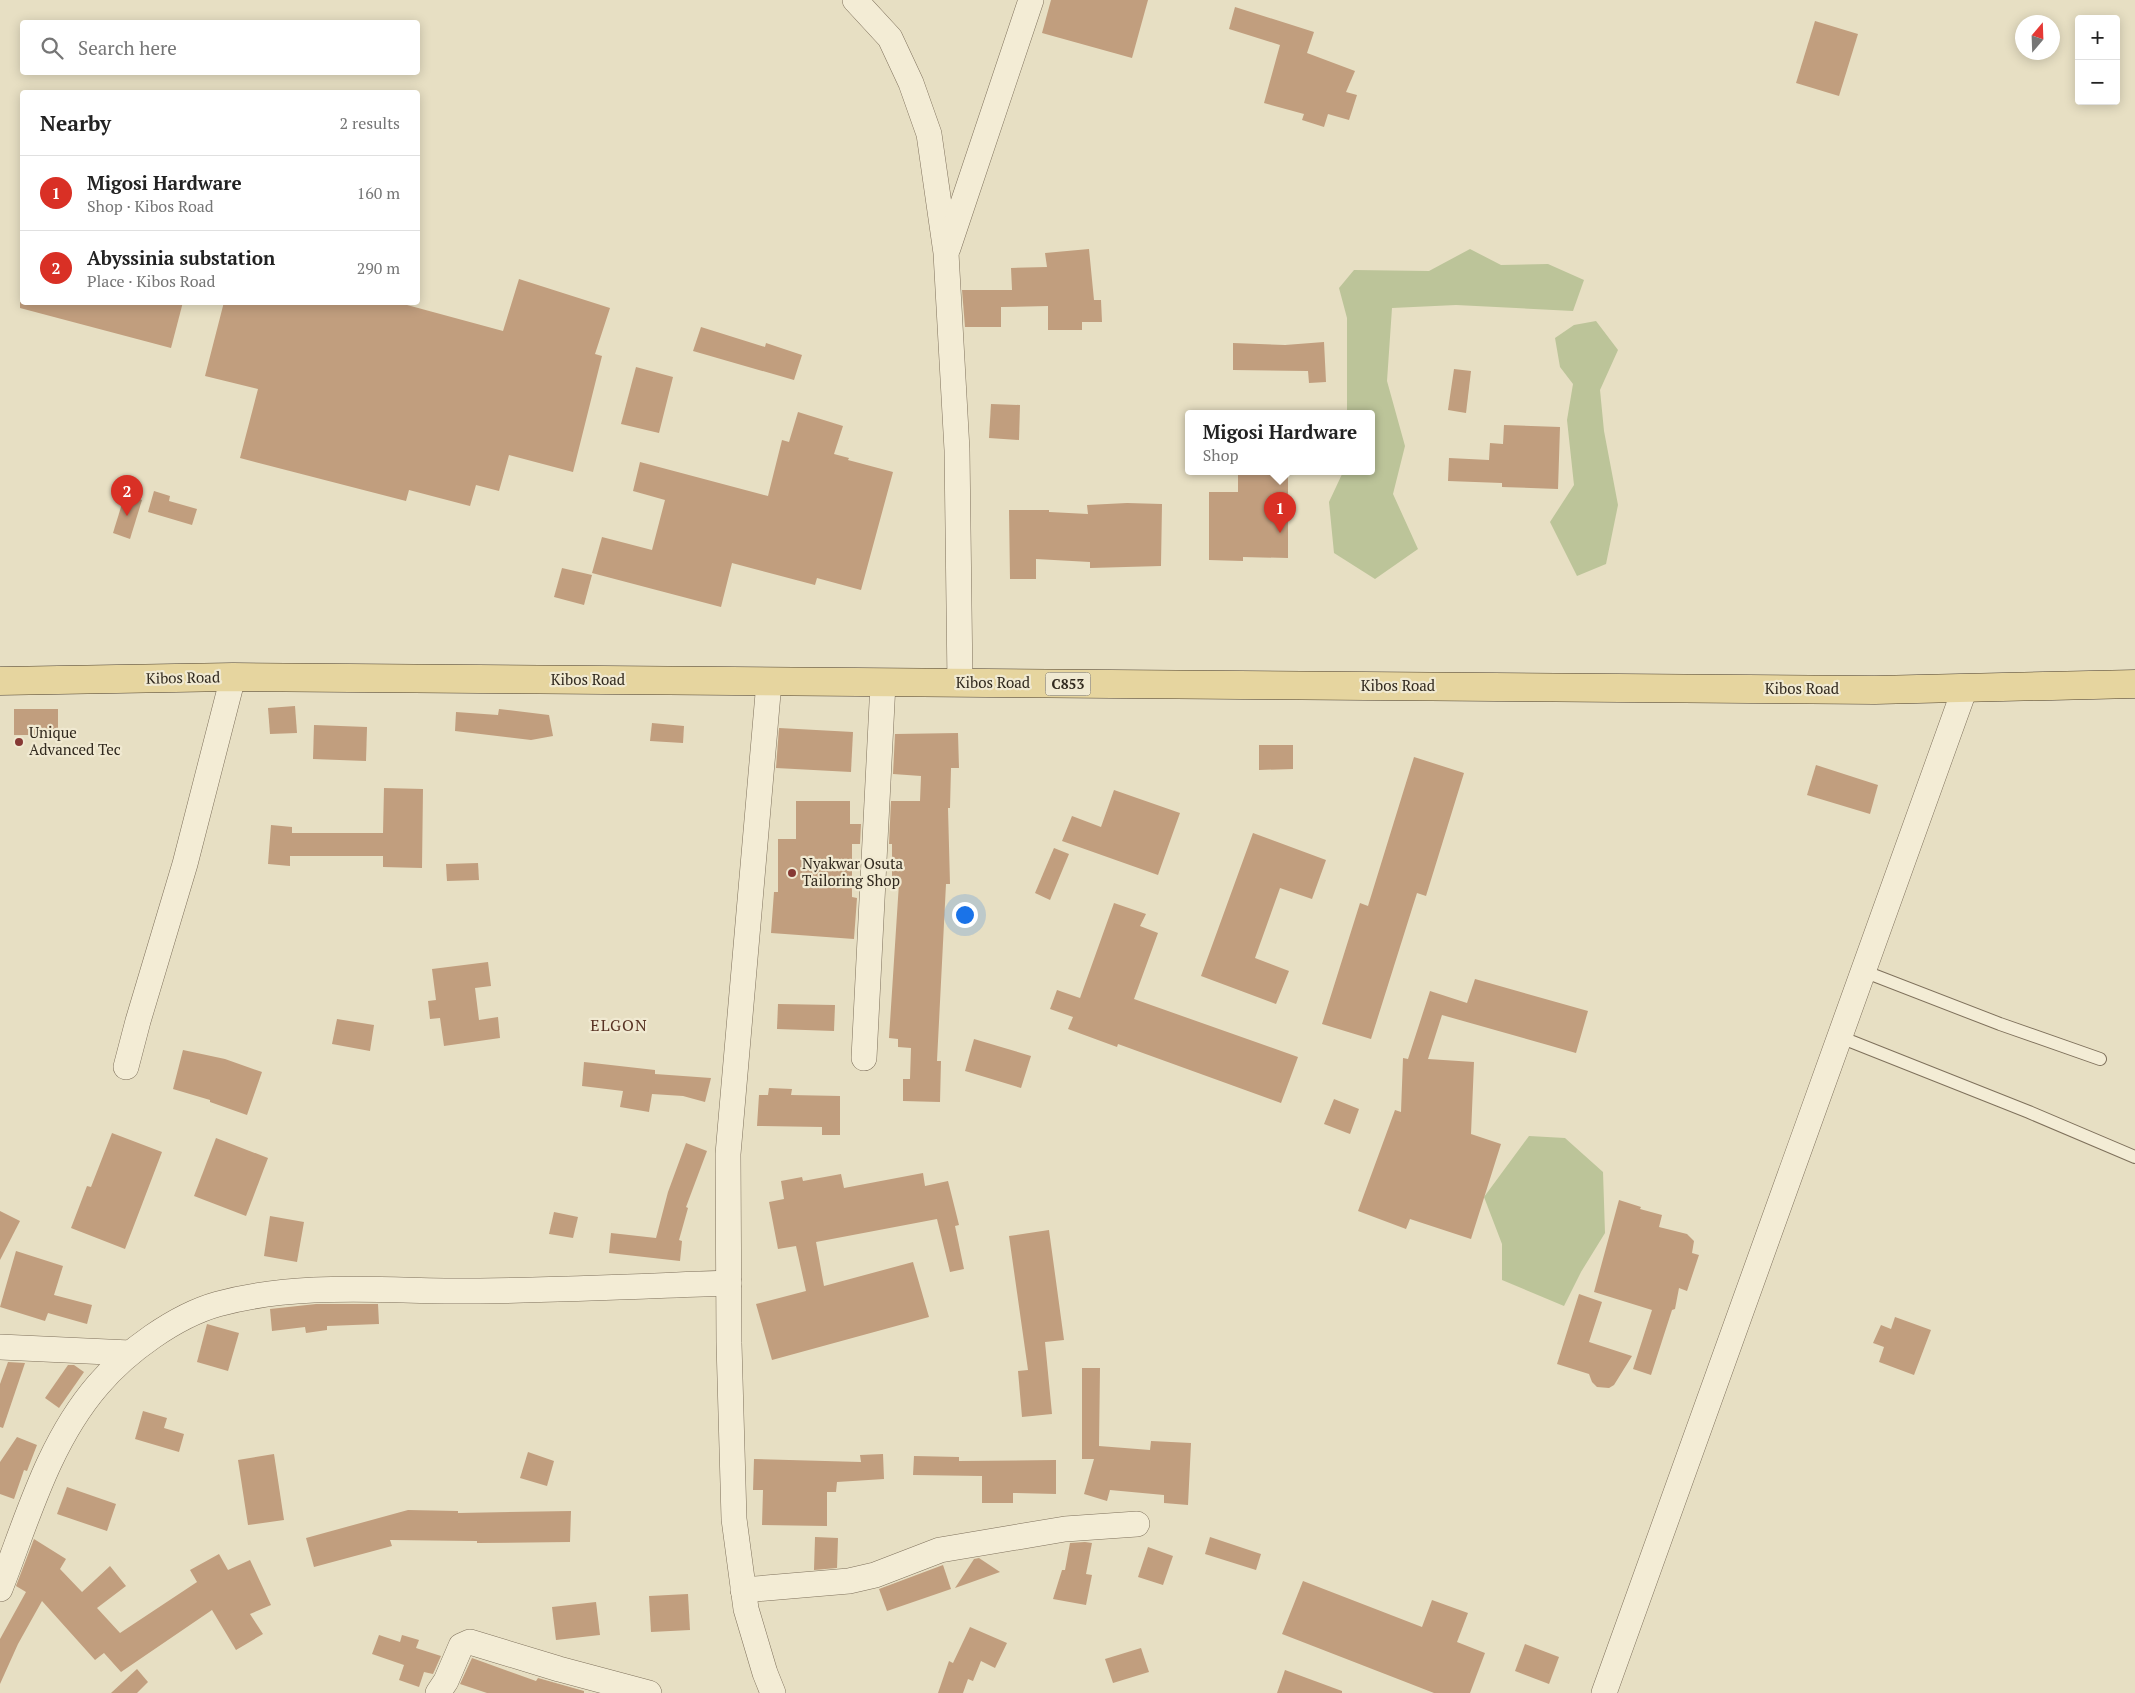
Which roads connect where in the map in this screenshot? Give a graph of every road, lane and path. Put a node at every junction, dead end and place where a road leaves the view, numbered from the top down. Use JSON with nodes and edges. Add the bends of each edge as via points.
{"nodes":[{"id":1,"x":855,"y":0,"type":"edge"},
{"id":2,"x":1031,"y":0,"type":"edge"},
{"id":3,"x":946,"y":252,"type":"junction"},
{"id":4,"x":233,"y":677,"type":"junction"},
{"id":5,"x":0,"y":681,"type":"edge"},
{"id":6,"x":768,"y":682,"type":"junction"},
{"id":7,"x":883,"y":683,"type":"junction"},
{"id":8,"x":960,"y":683,"type":"junction"},
{"id":9,"x":2135,"y":684,"type":"edge"},
{"id":10,"x":1965,"y":688,"type":"junction"},
{"id":11,"x":1863,"y":971,"type":"junction"},
{"id":12,"x":1840,"y":1037,"type":"junction"},
{"id":13,"x":864,"y":1058,"type":"dead end"},
{"id":14,"x":2100,"y":1058,"type":"dead end"},
{"id":15,"x":126,"y":1068,"type":"dead end"},
{"id":16,"x":2135,"y":1157,"type":"edge"},
{"id":17,"x":729,"y":1283,"type":"junction"},
{"id":18,"x":0,"y":1347,"type":"edge"},
{"id":19,"x":130,"y":1353,"type":"junction"},
{"id":20,"x":1137,"y":1524,"type":"dead end"},
{"id":21,"x":0,"y":1589,"type":"edge"},
{"id":22,"x":743,"y":1590,"type":"junction"},
{"id":23,"x":438,"y":1693,"type":"edge"},
{"id":24,"x":649,"y":1693,"type":"edge"},
{"id":25,"x":773,"y":1693,"type":"edge"},
{"id":26,"x":1604,"y":1693,"type":"edge"}],
"edges":[{"from":1,"to":3,"type":"street","via":[[890,38],[911,83],[929,134]]},
{"from":2,"to":3,"type":"street"},
{"from":3,"to":8,"type":"street","via":[[957,450]]},
{"from":4,"to":5,"type":"main road","name":"Kibos Road","number":"C853"},
{"from":4,"to":6,"type":"main road","name":"Kibos Road","number":"C853"},
{"from":4,"to":15,"type":"street","via":[[185,864]]},
{"from":6,"to":7,"type":"main road","name":"Kibos Road","number":"C853"},
{"from":6,"to":17,"type":"street","via":[[728,1154]]},
{"from":7,"to":8,"type":"main road","name":"Kibos Road","number":"C853"},
{"from":7,"to":13,"type":"street"},
{"from":8,"to":10,"type":"main road","name":"Kibos Road","number":"C853"},
{"from":9,"to":10,"type":"main road","name":"Kibos Road","number":"C853"},
{"from":10,"to":11,"type":"street"},
{"from":11,"to":12,"type":"street"},
{"from":11,"to":14,"type":"lane","via":[[2000,1024]]},
{"from":12,"to":16,"type":"lane"},
{"from":12,"to":26,"type":"street"},
{"from":17,"to":19,"type":"street","via":[[479,1291],[286,1292],[217,1304],[174,1324]]},
{"from":17,"to":22,"type":"street","via":[[734,1519]]},
{"from":18,"to":19,"type":"street"},
{"from":19,"to":21,"type":"street","via":[[98,1385],[61,1442],[34,1498]]},
{"from":20,"to":22,"type":"street","via":[[1065,1529],[940,1550],[850,1580]]},
{"from":22,"to":25,"type":"street","via":[[748,1618]]},
{"from":23,"to":24,"type":"street","via":[[461,1646],[470,1642]]}]}
